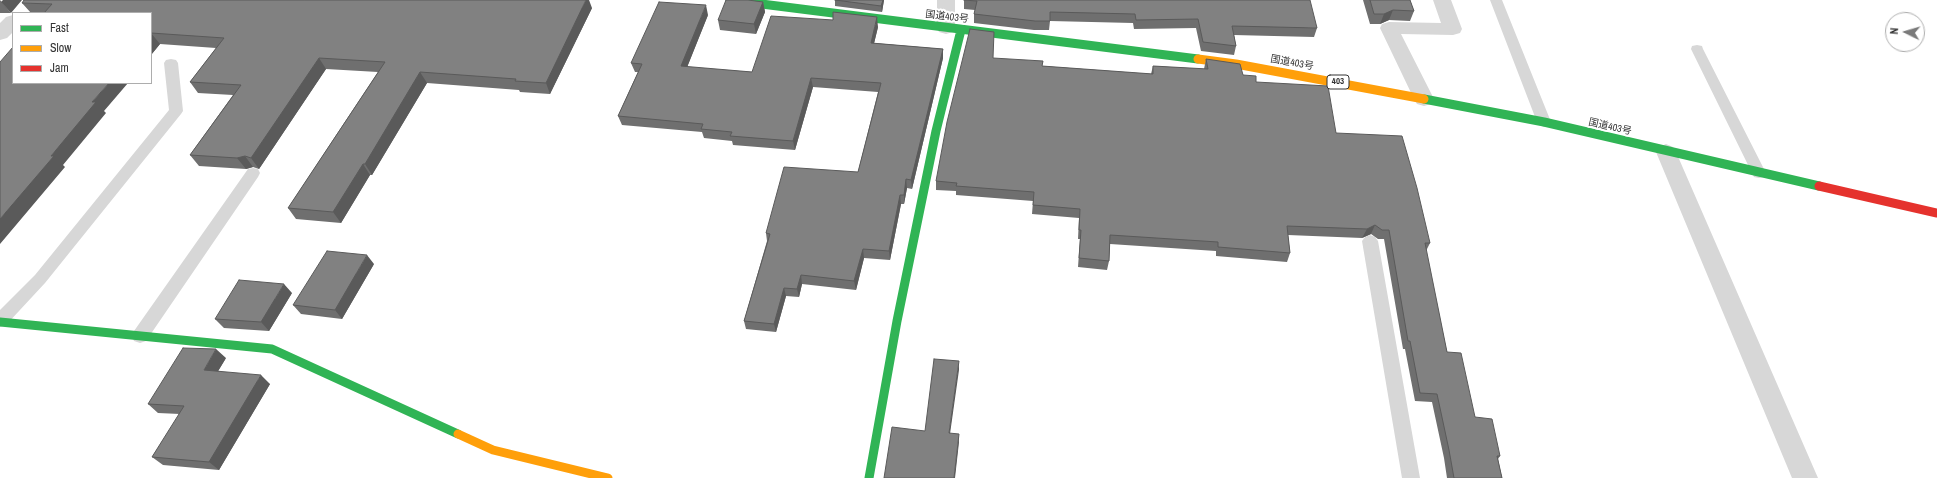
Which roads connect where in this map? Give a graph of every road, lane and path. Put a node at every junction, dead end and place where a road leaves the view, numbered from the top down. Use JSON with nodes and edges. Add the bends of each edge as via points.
{"nodes":[{"id":1,"x":730,"y":0,"type":"edge"},
{"id":2,"x":946,"y":0,"type":"edge"},
{"id":3,"x":1442,"y":0,"type":"edge"},
{"id":4,"x":1496,"y":0,"type":"edge"},
{"id":5,"x":12,"y":22,"type":"edge"},
{"id":6,"x":954,"y":29,"type":"junction"},
{"id":7,"x":0,"y":34,"type":"edge"},
{"id":8,"x":1697,"y":49,"type":"dead end"},
{"id":9,"x":170,"y":64,"type":"dead end"},
{"id":10,"x":1424,"y":98,"type":"junction"},
{"id":11,"x":1544,"y":122,"type":"junction"},
{"id":12,"x":1666,"y":152,"type":"junction"},
{"id":13,"x":253,"y":173,"type":"edge"},
{"id":14,"x":1759,"y":174,"type":"junction"},
{"id":15,"x":1937,"y":213,"type":"edge"},
{"id":16,"x":1370,"y":241,"type":"edge"},
{"id":17,"x":0,"y":321,"type":"edge"},
{"id":18,"x":140,"y":336,"type":"junction"},
{"id":19,"x":608,"y":478,"type":"edge"},
{"id":20,"x":869,"y":478,"type":"edge"},
{"id":21,"x":1411,"y":478,"type":"edge"},
{"id":22,"x":1805,"y":478,"type":"edge"}],
"edges":[{"from":1,"to":6,"type":"main road","name":"国道403号","number":"403"},
{"from":2,"to":6,"type":"street"},
{"from":3,"to":10,"type":"street","via":[[1453,29],[1389,28]]},
{"from":4,"to":11,"type":"lane"},
{"from":5,"to":7,"type":"street"},
{"from":6,"to":10,"type":"main road","name":"国道403号","number":"403","via":[[1236,64]]},
{"from":6,"to":20,"type":"main road"},
{"from":8,"to":14,"type":"lane"},
{"from":9,"to":17,"type":"lane","via":[[176,111],[40,279]]},
{"from":10,"to":11,"type":"main road","name":"国道403号","number":"403"},
{"from":11,"to":12,"type":"main road","name":"国道403号","number":"403"},
{"from":12,"to":14,"type":"main road","name":"国道403号","number":"403"},
{"from":12,"to":22,"type":"street"},
{"from":13,"to":18,"type":"lane"},
{"from":14,"to":15,"type":"main road","name":"国道403号","number":"403"},
{"from":16,"to":21,"type":"lane"},
{"from":17,"to":18,"type":"main road"},
{"from":18,"to":19,"type":"main road","via":[[272,349],[493,450]]}]}
